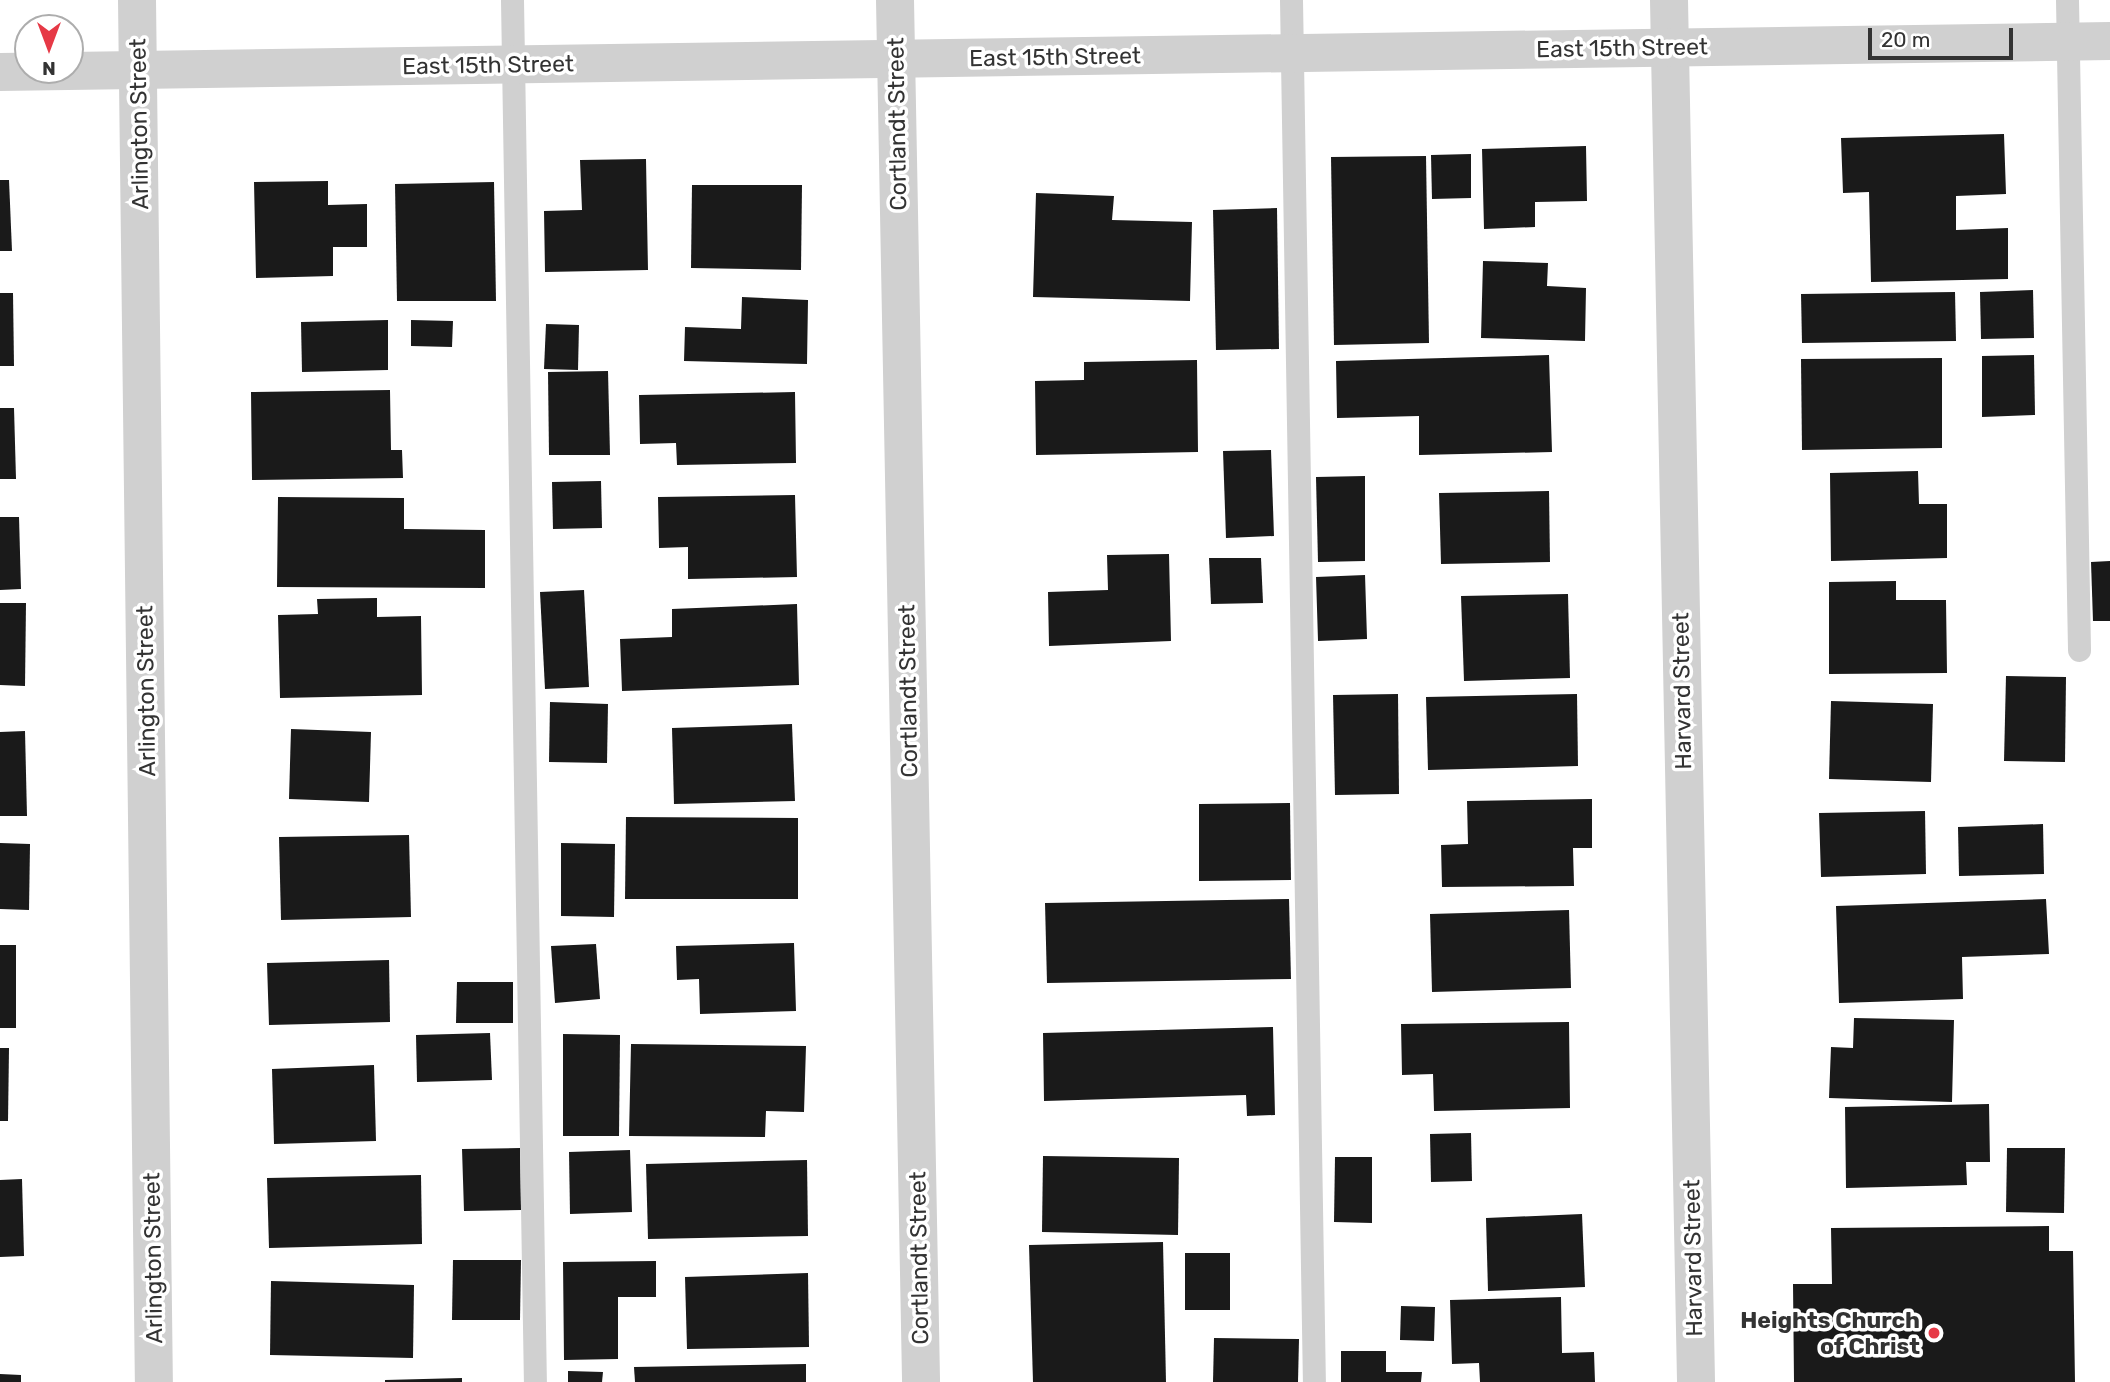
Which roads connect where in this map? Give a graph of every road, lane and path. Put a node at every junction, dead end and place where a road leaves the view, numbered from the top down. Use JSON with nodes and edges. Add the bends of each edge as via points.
{"nodes":[{"id":1,"x":137,"y":0,"type":"edge"},
{"id":2,"x":512,"y":0,"type":"edge"},
{"id":3,"x":895,"y":0,"type":"edge"},
{"id":4,"x":1291,"y":0,"type":"edge"},
{"id":5,"x":1669,"y":0,"type":"edge"},
{"id":6,"x":2067,"y":0,"type":"edge"},
{"id":7,"x":2110,"y":41,"type":"edge"},
{"id":8,"x":2068,"y":42,"type":"junction"},
{"id":9,"x":1670,"y":48,"type":"junction"},
{"id":10,"x":1292,"y":53,"type":"junction"},
{"id":11,"x":896,"y":59,"type":"junction"},
{"id":12,"x":513,"y":64,"type":"junction"},
{"id":13,"x":138,"y":70,"type":"junction"},
{"id":14,"x":0,"y":72,"type":"edge"},
{"id":15,"x":2080,"y":650,"type":"dead end"},
{"id":16,"x":154,"y":1382,"type":"edge"},
{"id":17,"x":535,"y":1382,"type":"edge"},
{"id":18,"x":922,"y":1382,"type":"edge"},
{"id":19,"x":1314,"y":1382,"type":"edge"},
{"id":20,"x":1696,"y":1382,"type":"edge"}],
"edges":[{"from":1,"to":13,"type":"street","name":"Arlington Street"},
{"from":2,"to":12,"type":"lane"},
{"from":3,"to":11,"type":"street","name":"Cortlandt Street"},
{"from":4,"to":10,"type":"lane"},
{"from":5,"to":9,"type":"street","name":"Harvard Street"},
{"from":6,"to":8,"type":"lane"},
{"from":7,"to":8,"type":"street","name":"East 15th Street"},
{"from":8,"to":9,"type":"street","name":"East 15th Street"},
{"from":8,"to":15,"type":"lane"},
{"from":9,"to":10,"type":"street","name":"East 15th Street"},
{"from":9,"to":20,"type":"street","name":"Harvard Street"},
{"from":10,"to":11,"type":"street","name":"East 15th Street"},
{"from":10,"to":19,"type":"lane"},
{"from":11,"to":12,"type":"street","name":"East 15th Street"},
{"from":11,"to":18,"type":"street","name":"Cortlandt Street"},
{"from":12,"to":13,"type":"street","name":"East 15th Street"},
{"from":12,"to":17,"type":"lane"},
{"from":13,"to":14,"type":"street","name":"East 15th Street"},
{"from":13,"to":16,"type":"street","name":"Arlington Street"}]}
